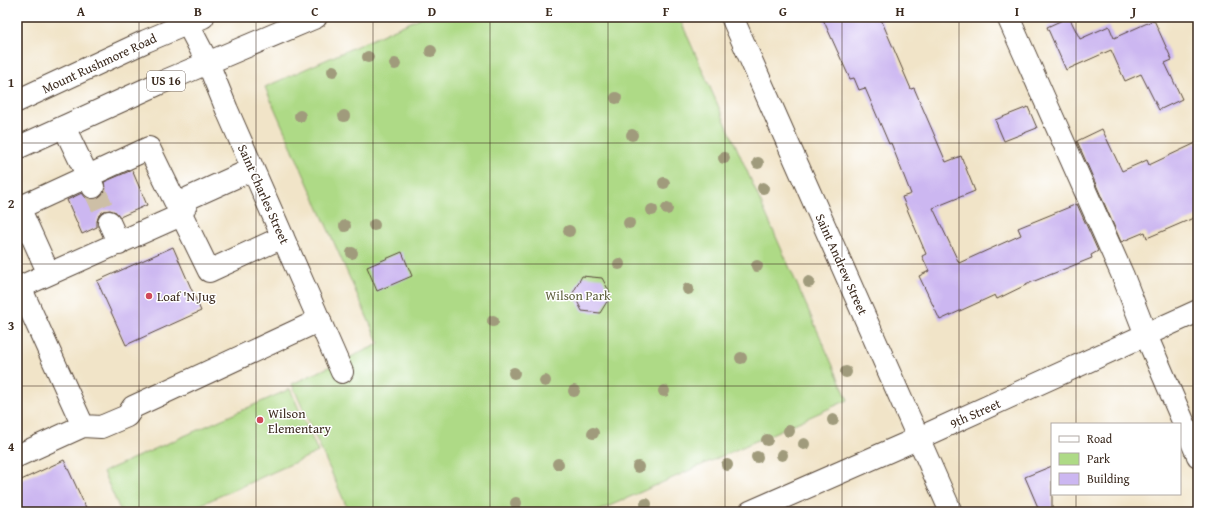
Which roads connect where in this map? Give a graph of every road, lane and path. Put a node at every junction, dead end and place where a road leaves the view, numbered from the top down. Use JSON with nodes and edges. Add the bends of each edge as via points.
{"nodes":[{"id":1,"x":316,"y":17,"type":"edge"},
{"id":2,"x":732,"y":17,"type":"edge"},
{"id":3,"x":1008,"y":17,"type":"edge"},
{"id":4,"x":192,"y":19,"type":"edge"},
{"id":5,"x":208,"y":63,"type":"junction"},
{"id":6,"x":17,"y":101,"type":"edge"},
{"id":7,"x":64,"y":127,"type":"junction"},
{"id":8,"x":17,"y":148,"type":"edge"},
{"id":9,"x":253,"y":169,"type":"junction"},
{"id":10,"x":90,"y":182,"type":"junction"},
{"id":11,"x":18,"y":206,"type":"edge"},
{"id":12,"x":181,"y":215,"type":"junction"},
{"id":13,"x":109,"y":222,"type":"tunnel mouth"},
{"id":14,"x":283,"y":238,"type":"junction"},
{"id":15,"x":118,"y":244,"type":"junction"},
{"id":16,"x":49,"y":274,"type":"junction"},
{"id":17,"x":1198,"y":311,"type":"edge"},
{"id":18,"x":320,"y":320,"type":"junction"},
{"id":19,"x":1146,"y":335,"type":"junction"},
{"id":20,"x":342,"y":372,"type":"dead end"},
{"id":21,"x":83,"y":426,"type":"junction"},
{"id":22,"x":918,"y":438,"type":"junction"},
{"id":23,"x":17,"y":456,"type":"edge"},
{"id":24,"x":1198,"y":456,"type":"edge"},
{"id":25,"x":750,"y":512,"type":"edge"},
{"id":26,"x":951,"y":512,"type":"edge"}],
"edges":[{"from":1,"to":5,"type":"main road","number":"US 16"},
{"from":2,"to":22,"type":"main road","name":"Saint Andrew Street"},
{"from":3,"to":19,"type":"main road","via":[[1123,276]]},
{"from":4,"to":5,"type":"main road","name":"Saint Charles Street"},
{"from":4,"to":6,"type":"main road","name":"Mount Rushmore Road"},
{"from":5,"to":7,"type":"main road","number":"US 16"},
{"from":5,"to":9,"type":"main road","name":"Saint Charles Street"},
{"from":7,"to":8,"type":"main road","number":"US 16"},
{"from":7,"to":10,"type":"main road"},
{"from":9,"to":12,"type":"main road","via":[[189,198]]},
{"from":9,"to":14,"type":"main road","name":"Saint Charles Street"},
{"from":10,"to":11,"type":"main road"},
{"from":10,"to":12,"type":"main road","via":[[149,148]]},
{"from":11,"to":16,"type":"main road"},
{"from":12,"to":14,"type":"main road","via":[[210,271]]},
{"from":12,"to":15,"type":"main road"},
{"from":13,"to":15,"type":"main road"},
{"from":14,"to":18,"type":"main road","name":"Saint Charles Street"},
{"from":15,"to":16,"type":"main road"},
{"from":16,"to":21,"type":"main road","via":[[20,287]]},
{"from":17,"to":19,"type":"main road","name":"9th Street"},
{"from":18,"to":20,"type":"main road","name":"Saint Charles Street"},
{"from":18,"to":21,"type":"main road","via":[[133,407],[127,416],[101,428]]},
{"from":19,"to":22,"type":"main road","name":"9th Street"},
{"from":19,"to":24,"type":"main road"},
{"from":21,"to":23,"type":"main road"},
{"from":22,"to":25,"type":"main road","name":"9th Street"},
{"from":22,"to":26,"type":"main road","name":"Saint Andrew Street"}]}
